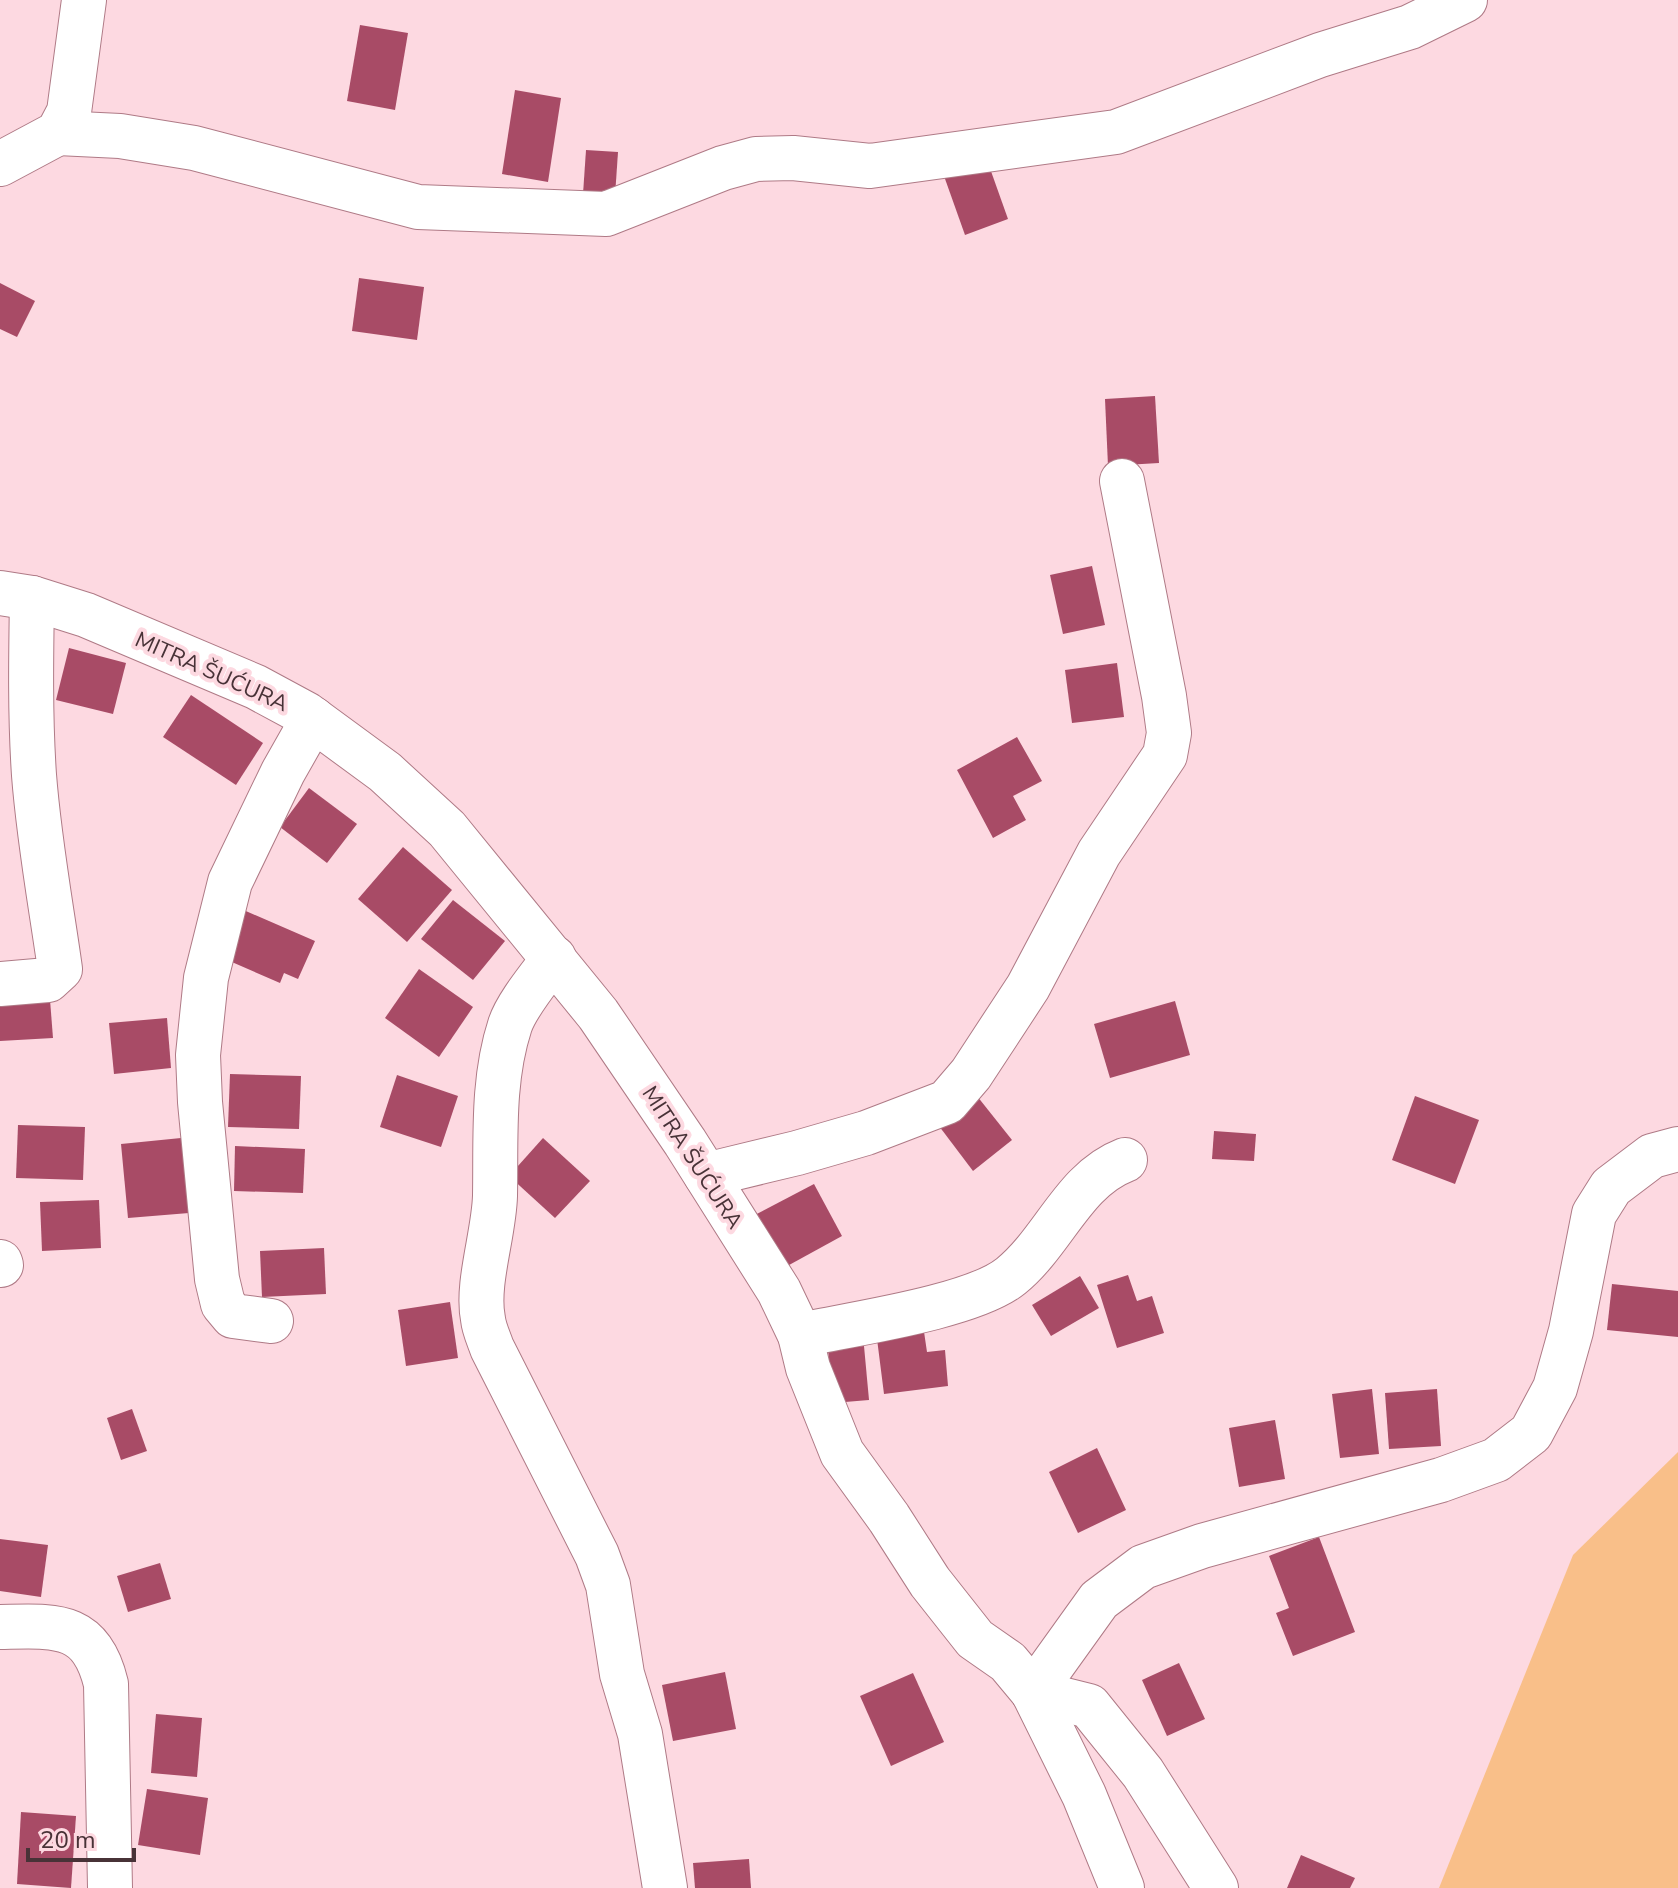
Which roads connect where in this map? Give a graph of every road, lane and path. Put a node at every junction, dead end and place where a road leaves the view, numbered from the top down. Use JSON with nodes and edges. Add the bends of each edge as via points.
{"nodes":[{"id":1,"x":84,"y":0,"type":"edge"},
{"id":2,"x":1465,"y":0,"type":"edge"},
{"id":3,"x":58,"y":133,"type":"junction"},
{"id":4,"x":0,"y":164,"type":"edge"},
{"id":5,"x":1122,"y":481,"type":"dead end"},
{"id":6,"x":16,"y":595,"type":"edge"},
{"id":7,"x":313,"y":719,"type":"junction"},
{"id":8,"x":554,"y":958,"type":"junction"},
{"id":9,"x":0,"y":984,"type":"edge"},
{"id":10,"x":1678,"y":1149,"type":"edge"},
{"id":11,"x":1125,"y":1160,"type":"dead end"},
{"id":12,"x":706,"y":1175,"type":"junction"},
{"id":13,"x":271,"y":1321,"type":"dead end"},
{"id":14,"x":800,"y":1335,"type":"junction"},
{"id":15,"x":0,"y":1627,"type":"edge"},
{"id":16,"x":1033,"y":1692,"type":"junction"},
{"id":17,"x":110,"y":1888,"type":"edge"},
{"id":18,"x":665,"y":1888,"type":"edge"},
{"id":19,"x":1122,"y":1888,"type":"edge"},
{"id":20,"x":1216,"y":1888,"type":"edge"}],
"edges":[{"from":1,"to":3,"type":"street","via":[[69,112]]},
{"from":2,"to":3,"type":"street","via":[[1410,27],[1116,132],[870,166],[756,159],[606,214],[418,207],[194,148]]},
{"from":3,"to":4,"type":"street"},
{"from":5,"to":12,"type":"street","via":[[1164,696],[1169,733],[1165,755],[1099,853],[1028,987],[947,1102],[866,1133]]},
{"from":6,"to":7,"type":"street","name":"MITRA ŠUĆURA","via":[[86,615],[256,687]]},
{"from":6,"to":9,"type":"street","via":[[41,847],[60,969],[48,980]]},
{"from":7,"to":8,"type":"street","name":"MITRA ŠUĆURA","via":[[385,772],[447,829]]},
{"from":7,"to":13,"type":"street","via":[[230,882],[206,978],[198,1055],[223,1304],[233,1316]]},
{"from":8,"to":12,"type":"street","name":"MITRA ŠUĆURA"},
{"from":8,"to":18,"type":"street","via":[[511,1021],[500,1065],[495,1198],[482,1318],[608,1585]]},
{"from":10,"to":16,"type":"street","via":[[1652,1156],[1611,1187],[1594,1214],[1555,1388],[1531,1433],[1496,1460],[1441,1480],[1143,1567],[1099,1600]]},
{"from":11,"to":14,"type":"street","via":[[1086,1185],[1035,1254],[1009,1278],[936,1306]]},
{"from":12,"to":14,"type":"street","name":"MITRA ŠUĆURA","via":[[779,1291]]},
{"from":14,"to":16,"type":"street","name":"MITRA ŠUĆURA","via":[[842,1453],[975,1639],[1008,1662]]},
{"from":15,"to":17,"type":"street","via":[[67,1631],[87,1641],[100,1661],[106,1684]]},
{"from":16,"to":19,"type":"street","name":"MITRA ŠUĆURA"},
{"from":16,"to":20,"type":"street","via":[[1089,1706],[1143,1773]]}]}
